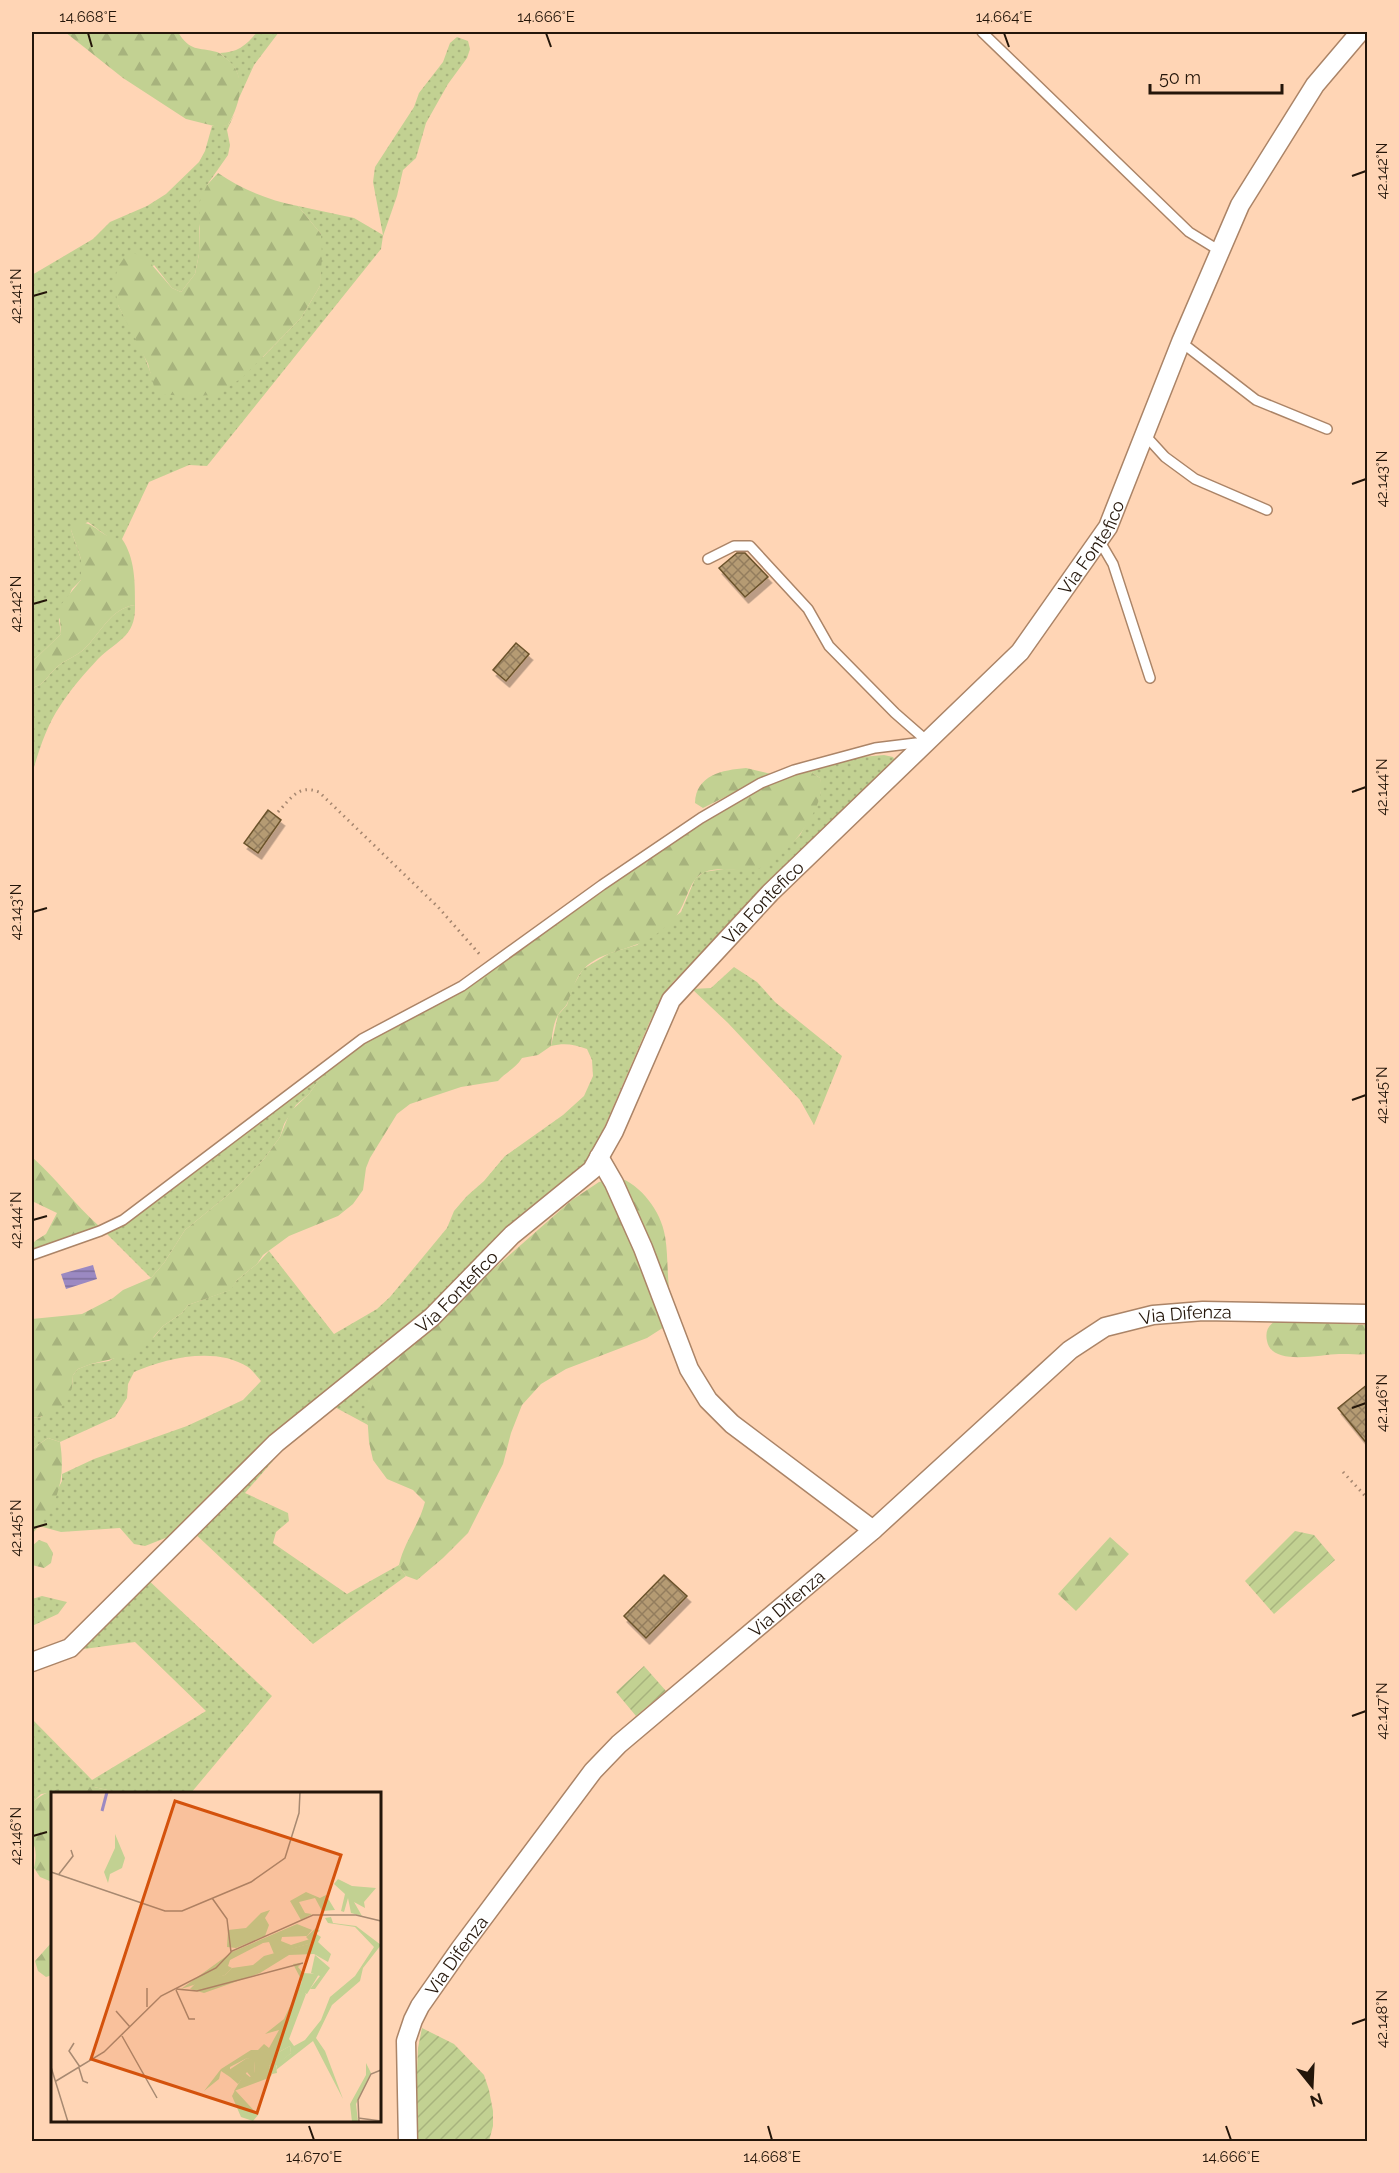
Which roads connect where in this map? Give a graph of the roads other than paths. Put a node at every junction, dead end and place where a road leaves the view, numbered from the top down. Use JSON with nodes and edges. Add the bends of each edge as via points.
{"nodes":[{"id":1,"x":982,"y":32,"type":"edge"},
{"id":2,"x":1360,"y":32,"type":"edge"},
{"id":3,"x":1220,"y":251,"type":"junction"},
{"id":4,"x":1181,"y":342,"type":"junction"},
{"id":5,"x":1327,"y":429,"type":"dead end"},
{"id":6,"x":1144,"y":434,"type":"junction"},
{"id":7,"x":1267,"y":510,"type":"dead end"},
{"id":8,"x":1099,"y":540,"type":"junction"},
{"id":9,"x":708,"y":559,"type":"dead end"},
{"id":10,"x":1150,"y":678,"type":"dead end"},
{"id":11,"x":927,"y":741,"type":"junction"},
{"id":12,"x":600,"y":1157,"type":"junction"},
{"id":13,"x":32,"y":1255,"type":"edge"},
{"id":14,"x":1368,"y":1314,"type":"edge"},
{"id":15,"x":873,"y":1530,"type":"junction"},
{"id":16,"x":32,"y":1662,"type":"edge"},
{"id":17,"x":408,"y":2142,"type":"edge"}],
"edges":[{"from":1,"to":3,"type":"lane","via":[[1189,232]]},
{"from":2,"to":3,"type":"street","name":"Via Fontefico","via":[[1310,94],[1240,205]]},
{"from":3,"to":4,"type":"street","name":"Via Fontefico"},
{"from":4,"to":5,"type":"lane","via":[[1256,400]]},
{"from":4,"to":6,"type":"street","name":"Via Fontefico"},
{"from":6,"to":7,"type":"lane","via":[[1165,457],[1195,479]]},
{"from":6,"to":8,"type":"street","name":"Via Fontefico","via":[[1108,527]]},
{"from":8,"to":10,"type":"lane","via":[[1113,564]]},
{"from":8,"to":11,"type":"street","name":"Via Fontefico","via":[[1020,652]]},
{"from":9,"to":11,"type":"lane","via":[[734,546],[750,546],[808,609],[829,645]]},
{"from":11,"to":12,"type":"street","name":"Via Fontefico","via":[[770,893],[671,1000]]},
{"from":11,"to":13,"type":"lane","via":[[874,748],[761,783],[701,818],[462,986],[362,1039],[123,1220]]},
{"from":12,"to":15,"type":"street","via":[[643,1248],[689,1369],[708,1400],[732,1424]]},
{"from":12,"to":16,"type":"street","name":"Via Fontefico","via":[[592,1170],[512,1235],[432,1317],[276,1443],[70,1647]]},
{"from":14,"to":15,"type":"street","name":"Via Difenza","via":[[1203,1311],[1153,1315],[1105,1327],[1070,1350]]},
{"from":15,"to":17,"type":"street","name":"Via Difenza","via":[[593,1771],[460,1949],[413,2020],[406,2041]]}]}
